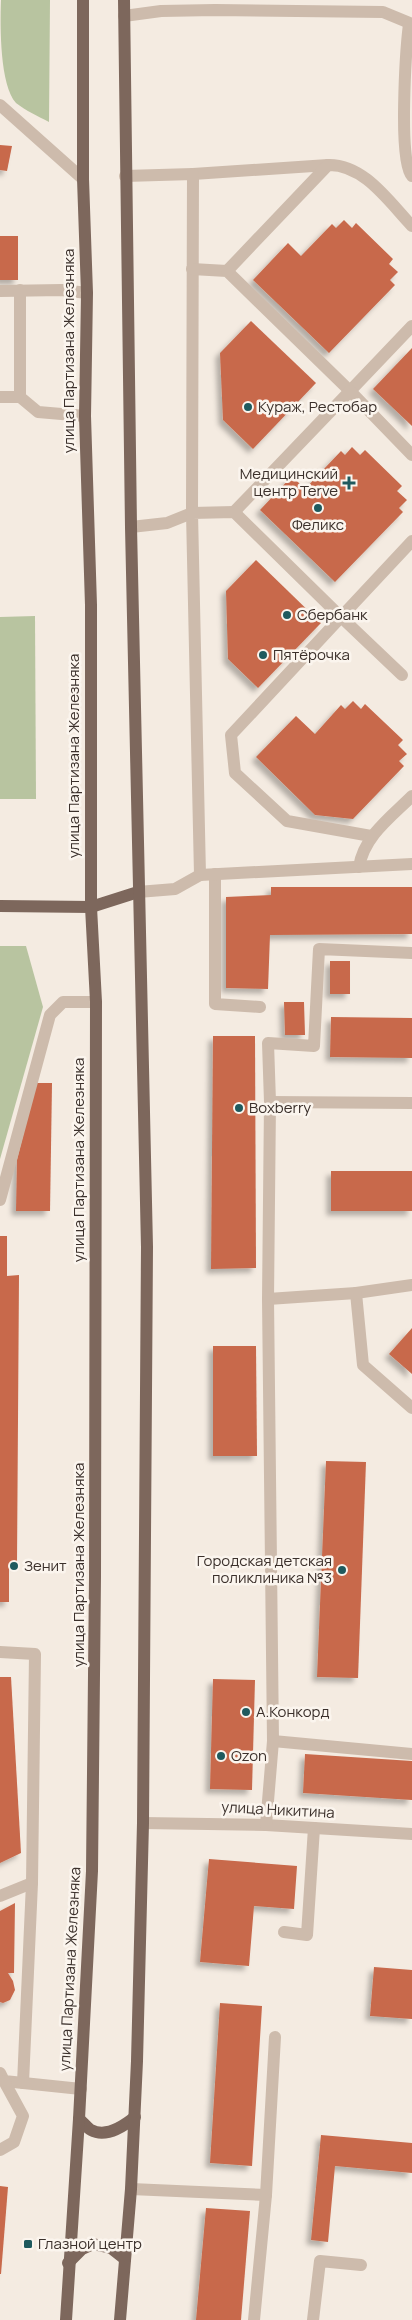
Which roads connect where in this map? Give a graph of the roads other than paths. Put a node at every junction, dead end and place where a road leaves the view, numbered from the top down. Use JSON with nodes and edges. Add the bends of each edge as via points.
{"nodes":[{"id":1,"x":83,"y":0,"type":"edge"},
{"id":2,"x":125,"y":0,"type":"edge"},
{"id":3,"x":216,"y":5,"type":"edge"},
{"id":4,"x":124,"y":16,"type":"junction"},
{"id":5,"x":410,"y":24,"type":"edge"},
{"id":6,"x":410,"y":51,"type":"edge"},
{"id":7,"x":0,"y":105,"type":"edge"},
{"id":8,"x":328,"y":166,"type":"junction"},
{"id":9,"x":192,"y":174,"type":"junction"},
{"id":10,"x":125,"y":176,"type":"junction"},
{"id":11,"x":412,"y":176,"type":"edge"},
{"id":12,"x":83,"y":180,"type":"junction"},
{"id":13,"x":412,"y":226,"type":"edge"},
{"id":14,"x":192,"y":269,"type":"junction"},
{"id":15,"x":227,"y":271,"type":"junction"},
{"id":16,"x":20,"y":290,"type":"junction"},
{"id":17,"x":0,"y":291,"type":"edge"},
{"id":18,"x":87,"y":292,"type":"junction"},
{"id":19,"x":412,"y":326,"type":"edge"},
{"id":20,"x":350,"y":391,"type":"junction"},
{"id":21,"x":20,"y":397,"type":"junction"},
{"id":22,"x":0,"y":398,"type":"edge"},
{"id":23,"x":85,"y":416,"type":"junction"},
{"id":24,"x":412,"y":455,"type":"edge"},
{"id":25,"x":234,"y":512,"type":"junction"},
{"id":26,"x":192,"y":513,"type":"junction"},
{"id":27,"x":131,"y":527,"type":"junction"},
{"id":28,"x":412,"y":541,"type":"edge"},
{"id":29,"x":341,"y":617,"type":"junction"},
{"id":30,"x":402,"y":675,"type":"dead end"},
{"id":31,"x":412,"y":796,"type":"edge"},
{"id":32,"x":371,"y":836,"type":"junction"},
{"id":33,"x":412,"y":864,"type":"edge"},
{"id":34,"x":359,"y":867,"type":"junction"},
{"id":35,"x":200,"y":874,"type":"junction"},
{"id":36,"x":215,"y":874,"type":"junction"},
{"id":37,"x":138,"y":892,"type":"junction"},
{"id":38,"x":0,"y":906,"type":"edge"},
{"id":39,"x":91,"y":907,"type":"junction"},
{"id":40,"x":412,"y":952,"type":"edge"},
{"id":41,"x":96,"y":1002,"type":"junction"},
{"id":42,"x":260,"y":1007,"type":"dead end"},
{"id":43,"x":270,"y":1102,"type":"junction"},
{"id":44,"x":412,"y":1103,"type":"edge"},
{"id":45,"x":0,"y":1200,"type":"edge"},
{"id":46,"x":412,"y":1285,"type":"edge"},
{"id":47,"x":356,"y":1293,"type":"junction"},
{"id":48,"x":268,"y":1299,"type":"junction"},
{"id":49,"x":412,"y":1408,"type":"edge"},
{"id":50,"x":0,"y":1652,"type":"edge"},
{"id":51,"x":273,"y":1741,"type":"junction"},
{"id":52,"x":412,"y":1754,"type":"edge"},
{"id":53,"x":143,"y":1822,"type":"junction"},
{"id":54,"x":266,"y":1825,"type":"junction"},
{"id":55,"x":314,"y":1828,"type":"junction"},
{"id":56,"x":412,"y":1834,"type":"edge"},
{"id":57,"x":32,"y":1883,"type":"junction"},
{"id":58,"x":0,"y":1896,"type":"edge"},
{"id":59,"x":284,"y":1932,"type":"dead end"},
{"id":60,"x":275,"y":2037,"type":"dead end"},
{"id":61,"x":2,"y":2077,"type":"edge"},
{"id":62,"x":23,"y":2083,"type":"junction"},
{"id":63,"x":80,"y":2089,"type":"junction"},
{"id":64,"x":135,"y":2117,"type":"junction"},
{"id":65,"x":79,"y":2119,"type":"junction"},
{"id":66,"x":0,"y":2150,"type":"edge"},
{"id":67,"x":131,"y":2189,"type":"junction"},
{"id":68,"x":266,"y":2196,"type":"junction"},
{"id":69,"x":125,"y":2259,"type":"junction"},
{"id":70,"x":68,"y":2263,"type":"junction"},
{"id":71,"x":361,"y":2265,"type":"dead end"},
{"id":72,"x":66,"y":2320,"type":"edge"},
{"id":73,"x":120,"y":2320,"type":"edge"},
{"id":74,"x":254,"y":2320,"type":"edge"},
{"id":75,"x":313,"y":2320,"type":"edge"}],
"edges":[{"from":1,"to":12,"type":"main road","name":"улица Партизана Железняка"},
{"from":2,"to":4,"type":"main road"},
{"from":3,"to":4,"type":"street"},
{"from":3,"to":5,"type":"street","via":[[383,12]]},
{"from":4,"to":10,"type":"main road"},
{"from":5,"to":6,"type":"street"},
{"from":6,"to":11,"type":"street","via":[[404,120],[406,165]]},
{"from":7,"to":12,"type":"street"},
{"from":8,"to":9,"type":"street"},
{"from":8,"to":13,"type":"street","via":[[348,167],[364,177]]},
{"from":8,"to":15,"type":"street"},
{"from":9,"to":10,"type":"street"},
{"from":9,"to":14,"type":"street"},
{"from":10,"to":27,"type":"main road"},
{"from":12,"to":18,"type":"main road","name":"улица Партизана Железняка"},
{"from":14,"to":15,"type":"street"},
{"from":14,"to":26,"type":"street"},
{"from":15,"to":20,"type":"street"},
{"from":16,"to":17,"type":"street"},
{"from":16,"to":18,"type":"street"},
{"from":16,"to":21,"type":"street"},
{"from":18,"to":23,"type":"main road","name":"улица Партизана Железняка"},
{"from":19,"to":20,"type":"street"},
{"from":20,"to":24,"type":"street"},
{"from":20,"to":25,"type":"street"},
{"from":21,"to":22,"type":"street"},
{"from":21,"to":23,"type":"street","via":[[38,412]]},
{"from":23,"to":39,"type":"main road","name":"улица Партизана Железняка","via":[[91,605]]},
{"from":25,"to":26,"type":"street"},
{"from":25,"to":29,"type":"street"},
{"from":26,"to":27,"type":"street","via":[[168,523]]},
{"from":26,"to":35,"type":"street"},
{"from":27,"to":37,"type":"main road"},
{"from":28,"to":29,"type":"street"},
{"from":29,"to":30,"type":"street"},
{"from":29,"to":32,"type":"street","via":[[231,735],[235,773],[287,821]]},
{"from":31,"to":32,"type":"street"},
{"from":32,"to":34,"type":"street","via":[[361,853]]},
{"from":33,"to":34,"type":"street"},
{"from":34,"to":36,"type":"street"},
{"from":35,"to":36,"type":"street"},
{"from":35,"to":37,"type":"street","via":[[175,889]]},
{"from":36,"to":42,"type":"street","via":[[215,1004]]},
{"from":37,"to":39,"type":"main road"},
{"from":37,"to":53,"type":"main road","via":[[147,1247]]},
{"from":38,"to":39,"type":"main road"},
{"from":39,"to":41,"type":"main road","name":"улица Партизана Железняка"},
{"from":40,"to":43,"type":"street","via":[[319,949],[314,1046],[268,1044]]},
{"from":41,"to":45,"type":"street","via":[[63,1002],[50,1016]]},
{"from":41,"to":63,"type":"main road","name":"улица Партизана Железняка","via":[[96,1577],[92,1871]]},
{"from":43,"to":44,"type":"street"},
{"from":43,"to":48,"type":"street"},
{"from":46,"to":47,"type":"street"},
{"from":47,"to":48,"type":"street"},
{"from":47,"to":49,"type":"street","via":[[363,1365]]},
{"from":48,"to":51,"type":"street"},
{"from":50,"to":57,"type":"street","via":[[35,1654]]},
{"from":51,"to":52,"type":"street"},
{"from":51,"to":54,"type":"street"},
{"from":53,"to":54,"type":"street","name":"улица Никитина"},
{"from":53,"to":64,"type":"main road"},
{"from":54,"to":55,"type":"street","name":"улица Никитина"},
{"from":55,"to":56,"type":"street","name":"улица Никитина"},
{"from":55,"to":59,"type":"street","via":[[306,1935]]},
{"from":57,"to":58,"type":"street"},
{"from":57,"to":62,"type":"street"},
{"from":60,"to":68,"type":"street"},
{"from":61,"to":62,"type":"street"},
{"from":61,"to":66,"type":"street","via":[[23,2116],[14,2142]]},
{"from":62,"to":63,"type":"street"},
{"from":63,"to":65,"type":"main road","name":"улица Партизана Железняка"},
{"from":64,"to":65,"type":"main road","via":[[121,2128],[99,2132],[90,2130]]},
{"from":64,"to":67,"type":"main road"},
{"from":65,"to":70,"type":"main road","name":"улица Партизана Железняка"},
{"from":67,"to":68,"type":"street"},
{"from":67,"to":69,"type":"main road"},
{"from":68,"to":74,"type":"street"},
{"from":69,"to":70,"type":"main road","via":[[111,2248],[93,2244]]},
{"from":69,"to":73,"type":"main road"},
{"from":70,"to":72,"type":"main road","name":"улица Партизана Железняка"},
{"from":71,"to":75,"type":"street","via":[[320,2261]]}]}
